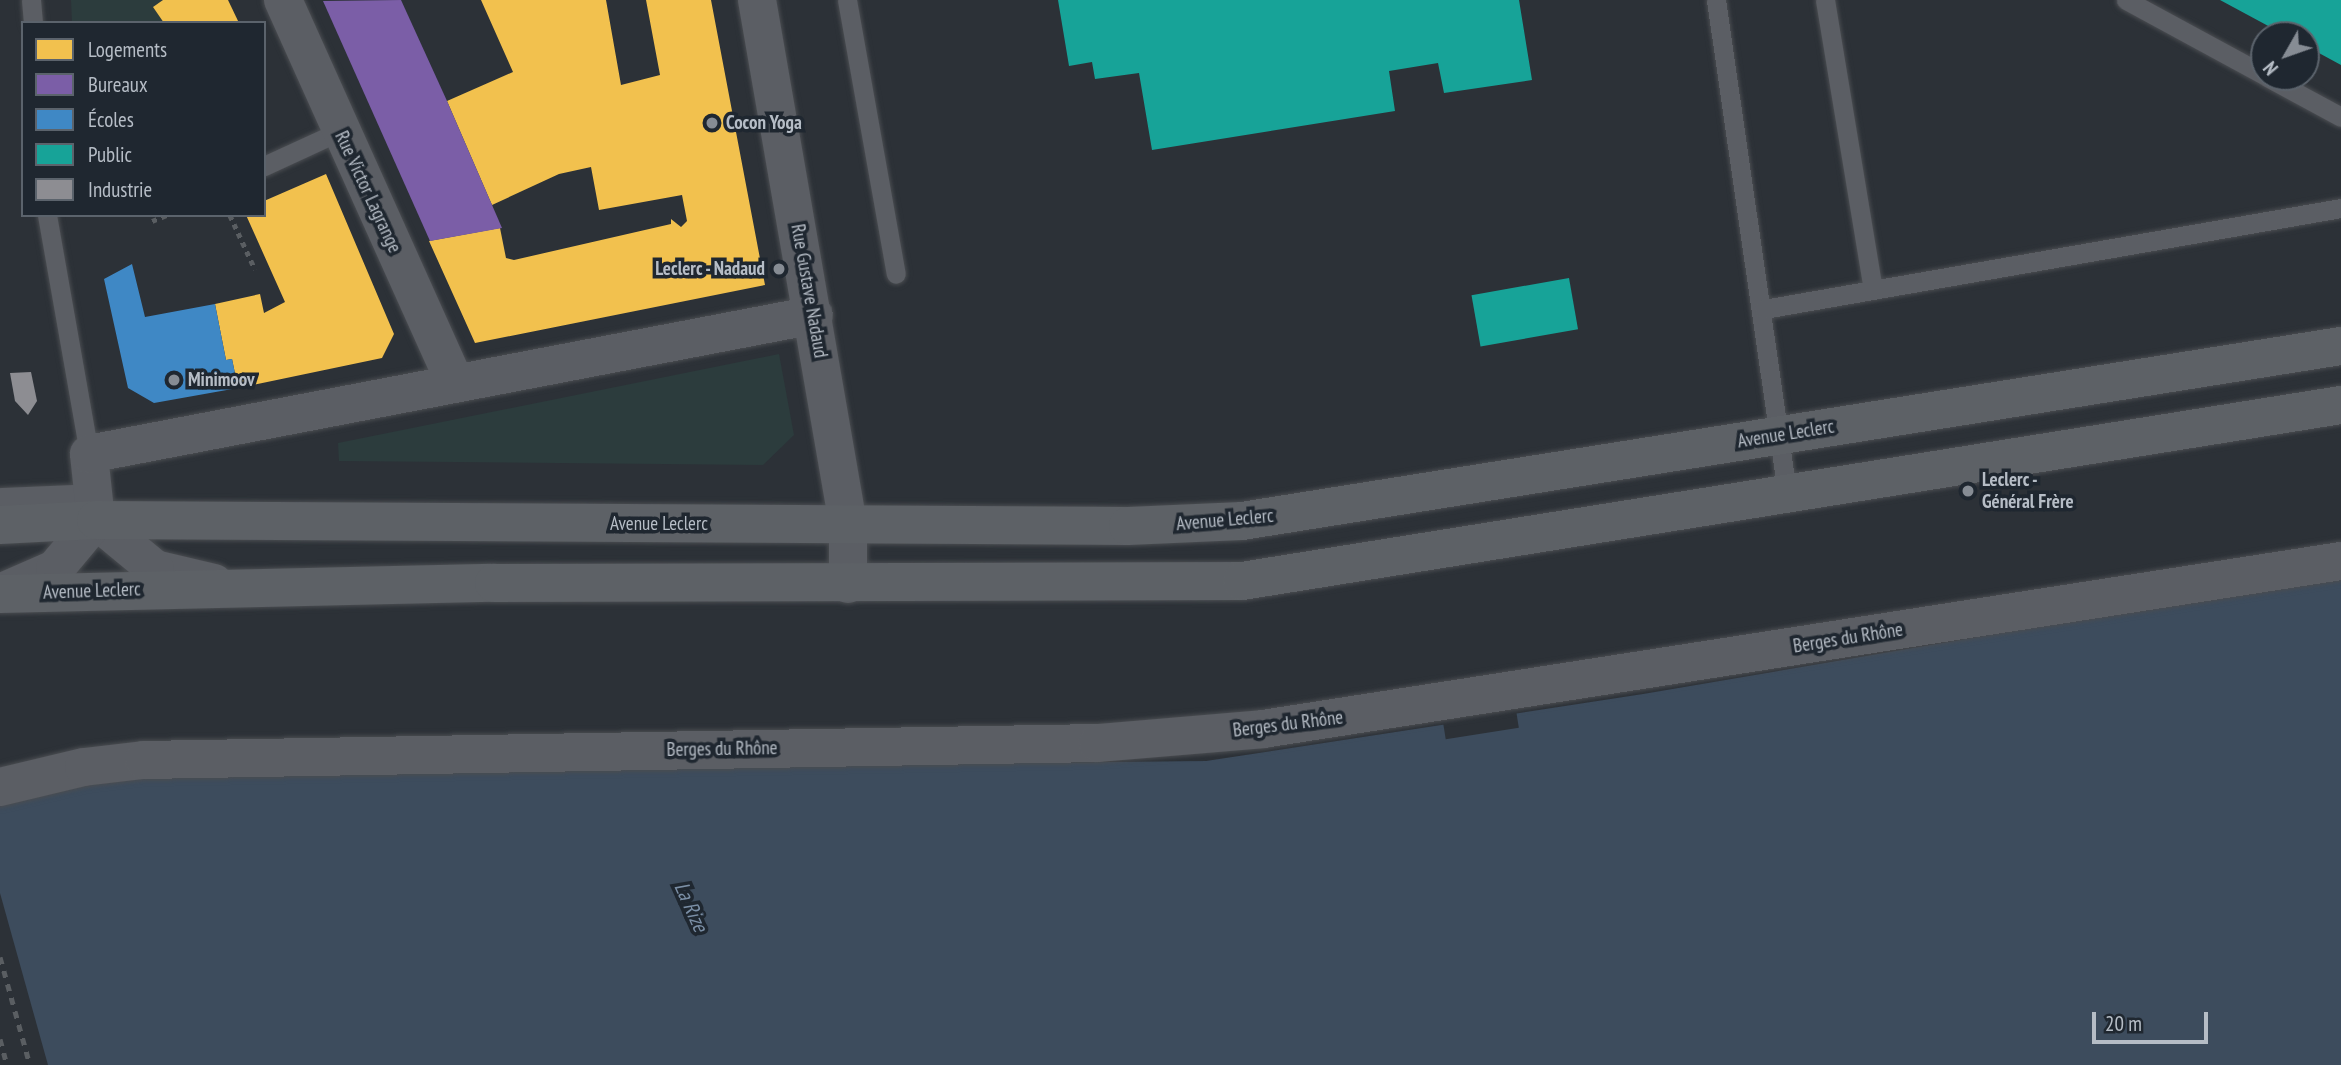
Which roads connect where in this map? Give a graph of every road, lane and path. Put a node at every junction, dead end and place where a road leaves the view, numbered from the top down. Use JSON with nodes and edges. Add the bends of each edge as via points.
{"nodes":[{"id":1,"x":31,"y":0,"type":"edge"},
{"id":2,"x":283,"y":0,"type":"edge"},
{"id":3,"x":757,"y":0,"type":"edge"},
{"id":4,"x":847,"y":0,"type":"edge"},
{"id":5,"x":1716,"y":0,"type":"edge"},
{"id":6,"x":1825,"y":0,"type":"edge"},
{"id":7,"x":2126,"y":0,"type":"edge"},
{"id":8,"x":33,"y":21,"type":"edge"},
{"id":9,"x":2250,"y":67,"type":"edge"},
{"id":10,"x":2293,"y":91,"type":"edge"},
{"id":11,"x":2341,"y":117,"type":"edge"},
{"id":12,"x":340,"y":131,"type":"junction"},
{"id":13,"x":266,"y":165,"type":"edge"},
{"id":14,"x":2341,"y":208,"type":"edge"},
{"id":15,"x":47,"y":217,"type":"edge"},
{"id":16,"x":162,"y":217,"type":"edge"},
{"id":17,"x":231,"y":217,"type":"edge"},
{"id":18,"x":152,"y":221,"type":"dead end"},
{"id":19,"x":254,"y":269,"type":"dead end"},
{"id":20,"x":896,"y":274,"type":"dead end"},
{"id":21,"x":1873,"y":289,"type":"junction"},
{"id":22,"x":1763,"y":309,"type":"junction"},
{"id":23,"x":814,"y":315,"type":"junction"},
{"id":24,"x":2341,"y":346,"type":"edge"},
{"id":25,"x":455,"y":383,"type":"junction"},
{"id":26,"x":2341,"y":405,"type":"edge"},
{"id":27,"x":1780,"y":434,"type":"junction"},
{"id":28,"x":89,"y":454,"type":"junction"},
{"id":29,"x":1787,"y":494,"type":"junction"},
{"id":30,"x":0,"y":497,"type":"edge"},
{"id":31,"x":95,"y":507,"type":"junction"},
{"id":32,"x":848,"y":524,"type":"junction"},
{"id":33,"x":0,"y":525,"type":"edge"},
{"id":34,"x":2341,"y":561,"type":"edge"},
{"id":35,"x":848,"y":584,"type":"junction"},
{"id":36,"x":227,"y":586,"type":"junction"},
{"id":37,"x":0,"y":593,"type":"edge"},
{"id":38,"x":0,"y":787,"type":"edge"}],
"edges":[{"from":1,"to":8,"type":"lane"},
{"from":2,"to":12,"type":"street","name":"Rue Victor Lagrange"},
{"from":3,"to":23,"type":"street","name":"Rue Gustave Nadaud"},
{"from":4,"to":20,"type":"lane"},
{"from":5,"to":22,"type":"lane"},
{"from":6,"to":21,"type":"lane"},
{"from":7,"to":9,"type":"lane"},
{"from":10,"to":11,"type":"lane"},
{"from":12,"to":13,"type":"lane"},
{"from":12,"to":25,"type":"street","name":"Rue Victor Lagrange"},
{"from":14,"to":21,"type":"lane"},
{"from":15,"to":28,"type":"lane"},
{"from":16,"to":18,"type":"path"},
{"from":17,"to":19,"type":"path"},
{"from":21,"to":22,"type":"lane"},
{"from":22,"to":27,"type":"lane"},
{"from":23,"to":25,"type":"street"},
{"from":23,"to":32,"type":"street","name":"Rue Gustave Nadaud"},
{"from":24,"to":27,"type":"main road","name":"Avenue Leclerc"},
{"from":25,"to":28,"type":"street"},
{"from":26,"to":29,"type":"main road","name":"Avenue Leclerc"},
{"from":27,"to":29,"type":"lane"},
{"from":27,"to":32,"type":"main road","name":"Avenue Leclerc","via":[[1242,522]]},
{"from":28,"to":31,"type":"street"},
{"from":29,"to":35,"type":"main road","name":"Avenue Leclerc","via":[[1242,581]]},
{"from":30,"to":31,"type":"lane"},
{"from":31,"to":32,"type":"main road","name":"Avenue Leclerc"},
{"from":31,"to":33,"type":"main road","name":"Avenue Leclerc"},
{"from":31,"to":36,"type":"street","name":"Avenue Leclerc","via":[[155,569]]},
{"from":31,"to":37,"type":"street","name":"Avenue Leclerc","via":[[55,569]]},
{"from":32,"to":35,"type":"street","name":"Rue Gustave Nadaud"},
{"from":34,"to":38,"type":"street","name":"Berges du Rhône","via":[[1263,729],[1098,743],[223,757],[84,767]]},
{"from":35,"to":36,"type":"main road","name":"Avenue Leclerc"},
{"from":36,"to":37,"type":"main road","name":"Avenue Leclerc"}]}
